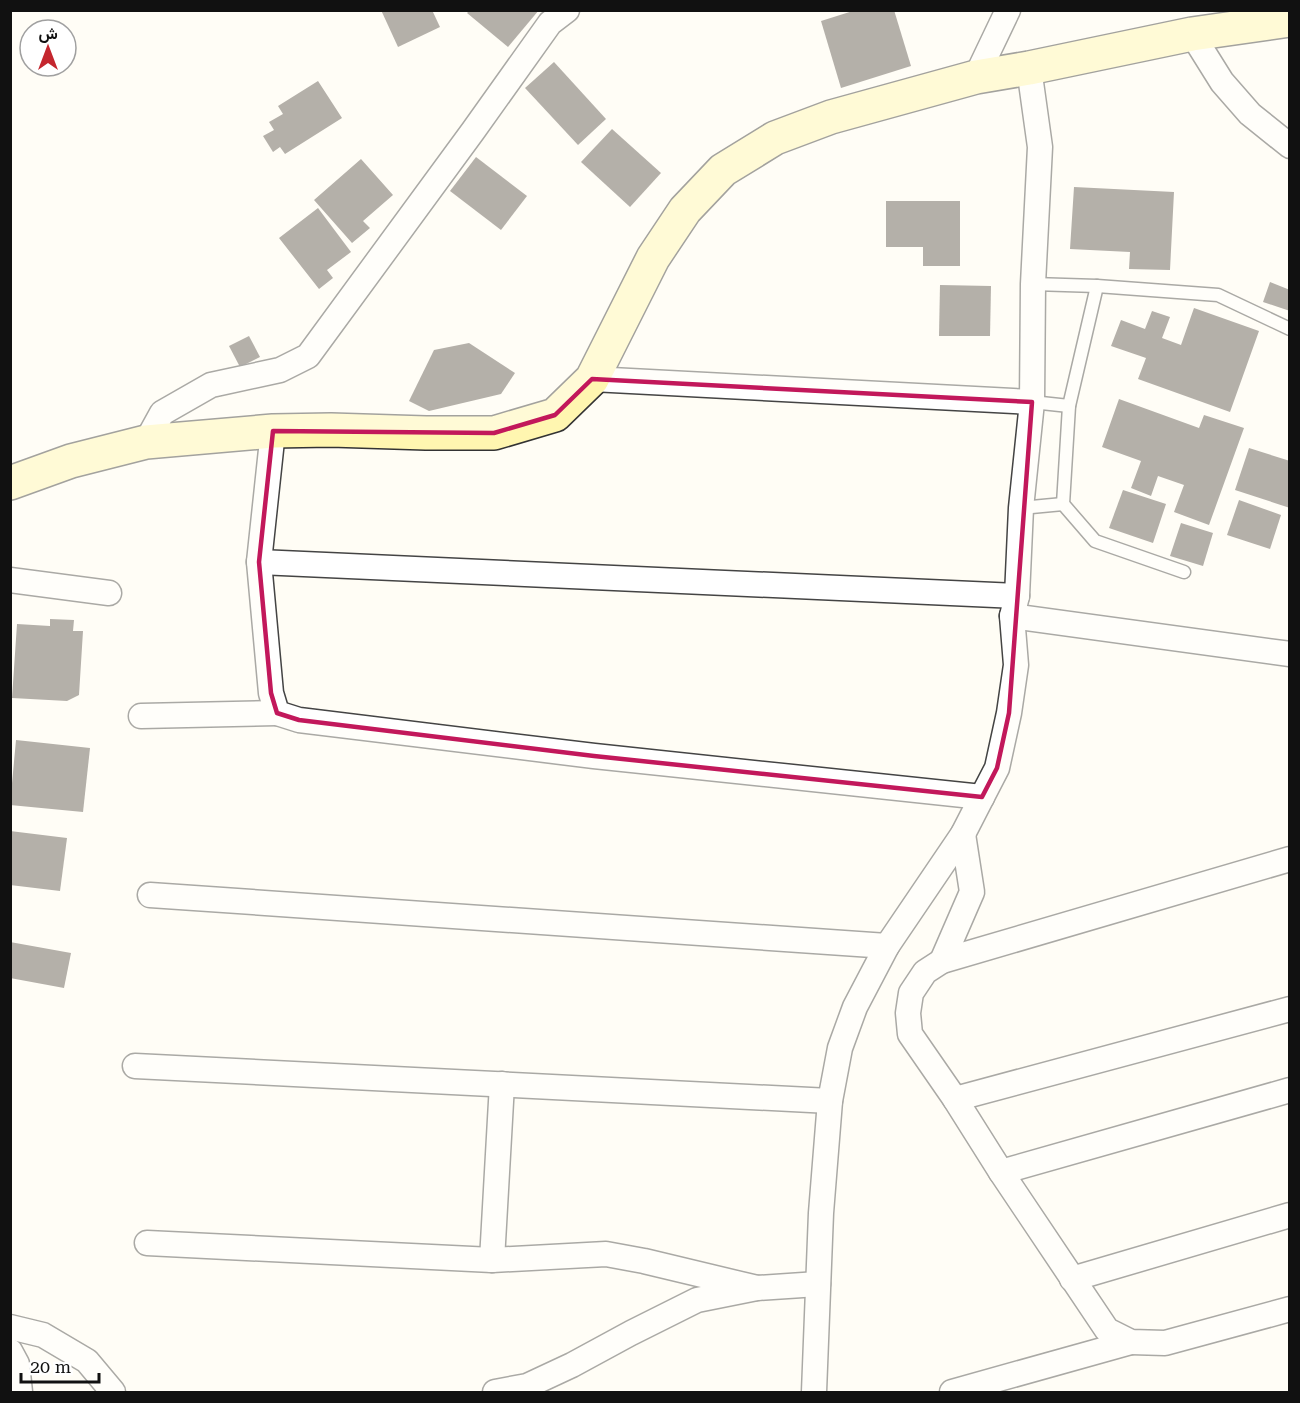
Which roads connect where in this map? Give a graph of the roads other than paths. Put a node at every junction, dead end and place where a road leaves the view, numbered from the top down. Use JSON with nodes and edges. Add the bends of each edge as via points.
{"nodes":[{"id":1,"x":567,"y":10,"type":"edge"},
{"id":2,"x":1008,"y":10,"type":"edge"},
{"id":3,"x":1290,"y":20,"type":"edge"},
{"id":4,"x":1192,"y":34,"type":"junction"},
{"id":5,"x":1029,"y":69,"type":"junction"},
{"id":6,"x":976,"y":77,"type":"junction"},
{"id":7,"x":1290,"y":146,"type":"edge"},
{"id":8,"x":1033,"y":284,"type":"junction"},
{"id":9,"x":1097,"y":286,"type":"junction"},
{"id":10,"x":1290,"y":329,"type":"edge"},
{"id":11,"x":592,"y":380,"type":"junction"},
{"id":12,"x":1032,"y":402,"type":"junction"},
{"id":13,"x":1069,"y":406,"type":"junction"},
{"id":14,"x":273,"y":431,"type":"junction"},
{"id":15,"x":146,"y":442,"type":"junction"},
{"id":16,"x":10,"y":483,"type":"edge"},
{"id":17,"x":1064,"y":504,"type":"junction"},
{"id":18,"x":1021,"y":508,"type":"junction"},
{"id":19,"x":259,"y":562,"type":"junction"},
{"id":20,"x":1184,"y":572,"type":"dead end"},
{"id":21,"x":10,"y":580,"type":"edge"},
{"id":22,"x":110,"y":593,"type":"dead end"},
{"id":23,"x":1015,"y":606,"type":"junction"},
{"id":24,"x":1290,"y":654,"type":"edge"},
{"id":25,"x":277,"y":713,"type":"junction"},
{"id":26,"x":141,"y":716,"type":"dead end"},
{"id":27,"x":982,"y":798,"type":"junction"},
{"id":28,"x":963,"y":834,"type":"junction"},
{"id":29,"x":1290,"y":859,"type":"edge"},
{"id":30,"x":150,"y":895,"type":"dead end"},
{"id":31,"x":886,"y":946,"type":"junction"},
{"id":32,"x":942,"y":961,"type":"junction"},
{"id":33,"x":1290,"y":1009,"type":"edge"},
{"id":34,"x":135,"y":1066,"type":"dead end"},
{"id":35,"x":502,"y":1084,"type":"junction"},
{"id":36,"x":1290,"y":1090,"type":"edge"},
{"id":37,"x":955,"y":1098,"type":"junction"},
{"id":38,"x":830,"y":1101,"type":"junction"},
{"id":39,"x":1001,"y":1172,"type":"junction"},
{"id":40,"x":1290,"y":1215,"type":"edge"},
{"id":41,"x":147,"y":1243,"type":"dead end"},
{"id":42,"x":492,"y":1260,"type":"junction"},
{"id":43,"x":1072,"y":1279,"type":"junction"},
{"id":44,"x":818,"y":1284,"type":"junction"},
{"id":45,"x":757,"y":1288,"type":"junction"},
{"id":46,"x":1290,"y":1309,"type":"edge"},
{"id":47,"x":10,"y":1327,"type":"edge"},
{"id":48,"x":1131,"y":1341,"type":"junction"},
{"id":49,"x":10,"y":1351,"type":"edge"},
{"id":50,"x":20,"y":1392,"type":"edge"},
{"id":51,"x":113,"y":1392,"type":"edge"},
{"id":52,"x":495,"y":1392,"type":"edge"},
{"id":53,"x":814,"y":1392,"type":"edge"},
{"id":54,"x":952,"y":1392,"type":"edge"}],
"edges":[{"from":1,"to":15,"type":"street","via":[[550,22],[308,356],[280,370],[211,385],[162,413]]},
{"from":2,"to":6,"type":"street"},
{"from":3,"to":4,"type":"main road"},
{"from":4,"to":5,"type":"main road"},
{"from":4,"to":7,"type":"street","via":[[1222,82],[1250,114]]},
{"from":5,"to":6,"type":"main road"},
{"from":5,"to":8,"type":"street","via":[[1040,147]]},
{"from":6,"to":11,"type":"main road","via":[[831,117],[775,138],[723,170],[685,210],[653,258]]},
{"from":8,"to":9,"type":"lane"},
{"from":8,"to":12,"type":"street"},
{"from":9,"to":10,"type":"lane","via":[[1218,296]]},
{"from":9,"to":13,"type":"lane"},
{"from":11,"to":12,"type":"street"},
{"from":11,"to":14,"type":"main road","via":[[555,415],[494,433]]},
{"from":12,"to":13,"type":"lane"},
{"from":12,"to":18,"type":"street"},
{"from":13,"to":17,"type":"lane"},
{"from":14,"to":15,"type":"main road"},
{"from":14,"to":19,"type":"street"},
{"from":15,"to":16,"type":"main road","via":[[71,461]]},
{"from":17,"to":18,"type":"lane"},
{"from":17,"to":20,"type":"lane","via":[[1095,542]]},
{"from":18,"to":23,"type":"street"},
{"from":19,"to":23,"type":"street"},
{"from":19,"to":25,"type":"street","via":[[271,693]]},
{"from":21,"to":22,"type":"street"},
{"from":23,"to":24,"type":"street"},
{"from":23,"to":27,"type":"street","via":[[1016,664],[1009,713],[997,768]]},
{"from":25,"to":26,"type":"street"},
{"from":25,"to":27,"type":"street","via":[[299,720],[500,745]]},
{"from":27,"to":28,"type":"street"},
{"from":28,"to":31,"type":"street"},
{"from":28,"to":32,"type":"street","via":[[972,892]]},
{"from":29,"to":32,"type":"street"},
{"from":30,"to":31,"type":"street"},
{"from":31,"to":38,"type":"street","via":[[855,1007],[840,1048]]},
{"from":32,"to":37,"type":"street","via":[[925,972],[911,993],[908,1013],[910,1034]]},
{"from":33,"to":37,"type":"street"},
{"from":34,"to":35,"type":"street"},
{"from":35,"to":38,"type":"street"},
{"from":35,"to":42,"type":"street"},
{"from":36,"to":39,"type":"street"},
{"from":37,"to":39,"type":"street"},
{"from":38,"to":44,"type":"street"},
{"from":39,"to":43,"type":"street"},
{"from":40,"to":43,"type":"street"},
{"from":41,"to":42,"type":"street"},
{"from":42,"to":45,"type":"street","via":[[606,1254]]},
{"from":43,"to":48,"type":"street","via":[[1107,1330]]},
{"from":44,"to":45,"type":"street"},
{"from":44,"to":53,"type":"street"},
{"from":45,"to":52,"type":"street","via":[[697,1300],[527,1386]]},
{"from":46,"to":48,"type":"street","via":[[1165,1343]]},
{"from":47,"to":51,"type":"street","via":[[43,1335],[87,1361]]},
{"from":48,"to":54,"type":"street"},
{"from":49,"to":50,"type":"street","via":[[17,1364]]}]}
